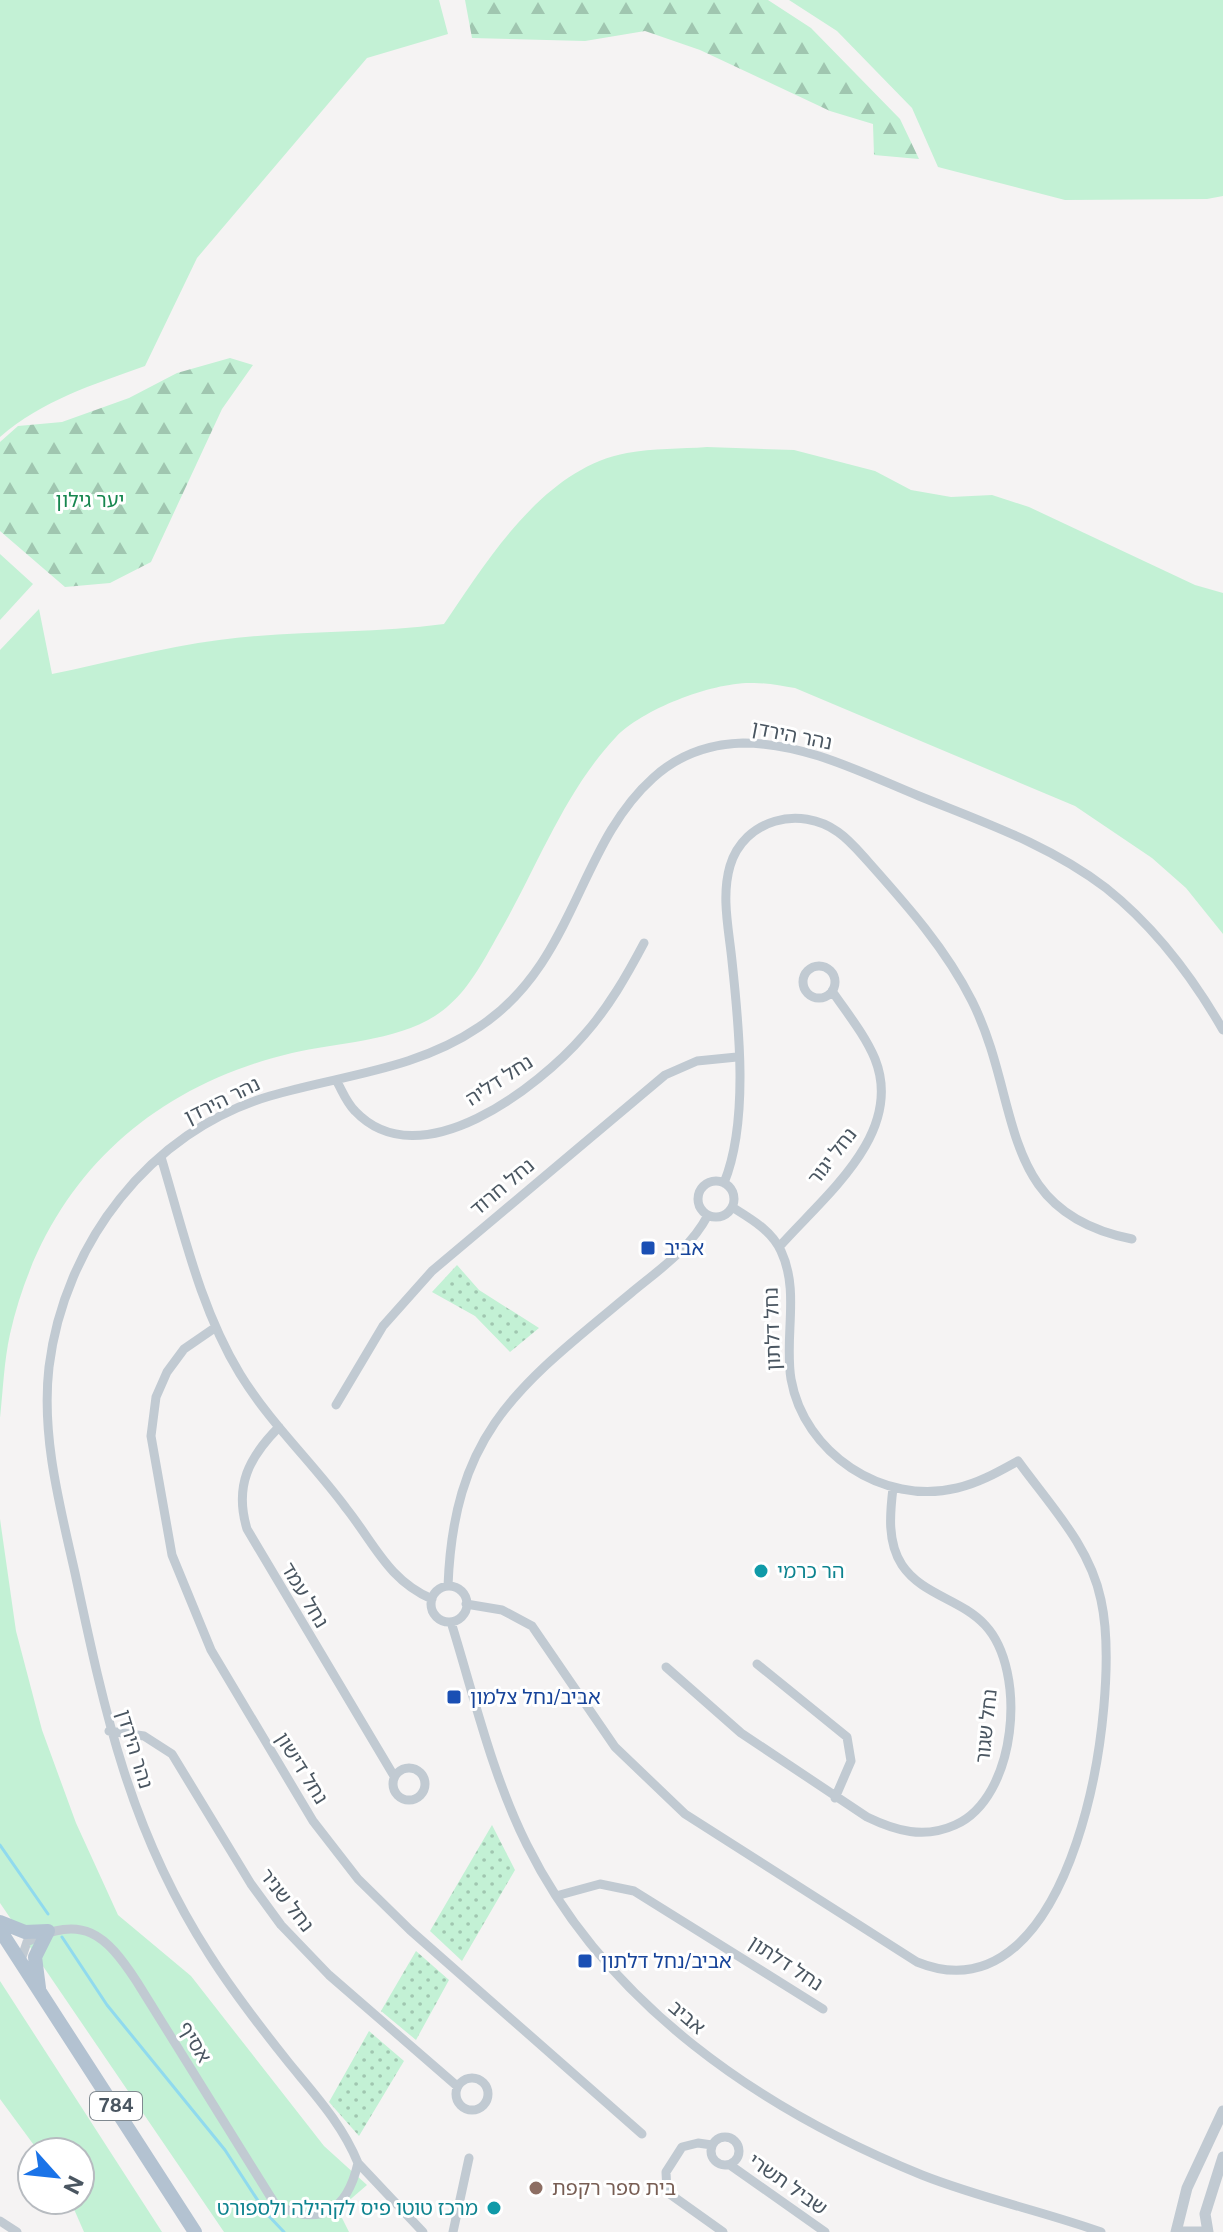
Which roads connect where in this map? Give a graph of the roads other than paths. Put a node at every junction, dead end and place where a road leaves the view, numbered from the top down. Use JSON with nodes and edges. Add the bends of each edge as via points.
{"nodes":[{"id":1,"x":644,"y":943,"type":"dead end"},
{"id":2,"x":832,"y":991,"type":"dead end"},
{"id":3,"x":1223,"y":1030,"type":"edge"},
{"id":4,"x":737,"y":1057,"type":"junction"},
{"id":5,"x":336,"y":1080,"type":"junction"},
{"id":6,"x":161,"y":1157,"type":"junction"},
{"id":7,"x":724,"y":1183,"type":"junction"},
{"id":8,"x":732,"y":1207,"type":"junction"},
{"id":9,"x":708,"y":1215,"type":"junction"},
{"id":10,"x":1132,"y":1239,"type":"dead end"},
{"id":11,"x":779,"y":1247,"type":"junction"},
{"id":12,"x":216,"y":1327,"type":"junction"},
{"id":13,"x":336,"y":1405,"type":"dead end"},
{"id":14,"x":279,"y":1427,"type":"junction"},
{"id":15,"x":893,"y":1488,"type":"junction"},
{"id":16,"x":448,"y":1586,"type":"junction"},
{"id":17,"x":432,"y":1599,"type":"junction"},
{"id":18,"x":466,"y":1604,"type":"junction"},
{"id":19,"x":451,"y":1622,"type":"junction"},
{"id":20,"x":757,"y":1664,"type":"dead end"},
{"id":21,"x":666,"y":1667,"type":"dead end"},
{"id":22,"x":109,"y":1731,"type":"junction"},
{"id":23,"x":394,"y":1776,"type":"dead end"},
{"id":24,"x":835,"y":1798,"type":"junction"},
{"id":25,"x":556,"y":1896,"type":"junction"},
{"id":26,"x":0,"y":1922,"type":"edge"},
{"id":27,"x":0,"y":1930,"type":"edge"},
{"id":28,"x":48,"y":1931,"type":"junction"},
{"id":29,"x":21,"y":1965,"type":"junction"},
{"id":30,"x":40,"y":1992,"type":"junction"},
{"id":31,"x":823,"y":2009,"type":"dead end"},
{"id":32,"x":457,"y":2086,"type":"dead end"},
{"id":33,"x":1223,"y":2111,"type":"edge"},
{"id":34,"x":642,"y":2134,"type":"dead end"},
{"id":35,"x":712,"y":2145,"type":"junction"},
{"id":36,"x":1223,"y":2157,"type":"edge"},
{"id":37,"x":469,"y":2158,"type":"dead end"},
{"id":38,"x":358,"y":2163,"type":"junction"},
{"id":39,"x":730,"y":2165,"type":"junction"},
{"id":40,"x":1,"y":2226,"type":"edge"},
{"id":41,"x":17,"y":2232,"type":"edge"},
{"id":42,"x":195,"y":2232,"type":"edge"},
{"id":43,"x":423,"y":2232,"type":"edge"},
{"id":44,"x":453,"y":2232,"type":"edge"},
{"id":45,"x":723,"y":2232,"type":"edge"},
{"id":46,"x":825,"y":2232,"type":"edge"},
{"id":47,"x":1099,"y":2232,"type":"edge"},
{"id":48,"x":1176,"y":2232,"type":"edge"},
{"id":49,"x":1182,"y":2232,"type":"edge"},
{"id":50,"x":1206,"y":2232,"type":"edge"}],
"edges":[{"from":1,"to":5,"type":"street","name":"נחל דליה","via":[[602,1012],[568,1052],[504,1102],[451,1129],[415,1135],[384,1130],[356,1112]]},
{"from":2,"to":11,"type":"street","name":"נחל יגור","via":[[874,1057],[881,1110],[861,1153]]},
{"from":3,"to":5,"type":"street","name":"נהר הירדן","via":[[1186,971],[1149,928],[1104,887],[1049,851],[837,762],[741,743],[691,753],[660,772],[634,798],[547,958],[505,1008],[428,1054]]},
{"from":4,"to":7,"type":"street","via":[[736,1135]]},
{"from":4,"to":10,"type":"street","via":[[727,917],[730,864],[752,831],[768,822],[803,818],[821,823],[852,844],[950,962],[985,1031],[1018,1142],[1040,1191],[1084,1226]]},
{"from":4,"to":13,"type":"street","name":"נחל חרוד","via":[[697,1061],[665,1075],[452,1251],[392,1314]]},
{"from":5,"to":6,"type":"street","name":"נהר הירדן","via":[[246,1105],[217,1118]]},
{"from":6,"to":12,"type":"street"},
{"from":6,"to":22,"type":"street","name":"נהר הירדן","via":[[106,1216],[79,1261],[60,1312],[49,1369],[48,1431],[58,1498]]},
{"from":7,"to":8,"type":"street","via":[[732,1193]]},
{"from":7,"to":9,"type":"street","via":[[710,1182],[700,1191],[699,1204]]},
{"from":8,"to":9,"type":"street","via":[[721,1216]]},
{"from":8,"to":11,"type":"street","name":"נחל דלתון","via":[[759,1224]]},
{"from":9,"to":16,"type":"street","via":[[687,1247],[533,1374],[489,1428],[462,1488]]},
{"from":11,"to":15,"type":"street","name":"נחל דלתון","via":[[790,1283],[791,1380],[801,1411],[839,1460]]},
{"from":12,"to":14,"type":"street","via":[[240,1374]]},
{"from":12,"to":34,"type":"street","name":"נחל דישון","via":[[184,1349],[167,1372],[156,1397],[151,1436],[172,1555],[211,1650],[313,1821],[358,1879]]},
{"from":14,"to":17,"type":"street","via":[[346,1507],[391,1572]]},
{"from":14,"to":23,"type":"street","name":"נחל עמד","via":[[259,1448],[243,1478],[247,1529]]},
{"from":15,"to":18,"type":"street","name":"נחל דלתון","via":[[955,1489],[1018,1461],[1089,1562],[1102,1603],[1106,1666],[1092,1784],[1071,1858],[1028,1935],[1005,1956],[978,1969],[948,1972],[917,1962],[705,1828],[666,1799],[615,1747],[532,1626],[502,1610]]},
{"from":15,"to":24,"type":"street","name":"נחל שגור","via":[[891,1532],[903,1566],[921,1584],[975,1615],[1004,1655],[1010,1690],[1005,1753],[984,1802],[944,1830],[889,1827]]},
{"from":16,"to":17,"type":"street"},
{"from":16,"to":18,"type":"street","via":[[461,1592]]},
{"from":17,"to":19,"type":"street","via":[[436,1617]]},
{"from":18,"to":19,"type":"street","via":[[463,1615]]},
{"from":19,"to":25,"type":"street","name":"אביב","via":[[511,1811]]},
{"from":20,"to":24,"type":"street","via":[[847,1737],[851,1761]]},
{"from":21,"to":24,"type":"street","name":"נחל שגור","via":[[741,1733]]},
{"from":22,"to":32,"type":"street","name":"נחל שניר","via":[[144,1736],[172,1754],[281,1925],[329,1975]]},
{"from":22,"to":38,"type":"street","name":"נהר הירדן","via":[[147,1839],[193,1929],[252,2016],[345,2131]]},
{"from":25,"to":31,"type":"street","name":"נחל דלתון","via":[[600,1884],[634,1891]]},
{"from":25,"to":47,"type":"street","name":"אביב","via":[[592,1946],[645,2004],[733,2074],[901,2166]]},
{"from":26,"to":28,"type":"main road","via":[[25,1932]]},
{"from":27,"to":29,"type":"main road","number":"784"},
{"from":28,"to":29,"type":"street","via":[[27,1942]]},
{"from":28,"to":30,"type":"main road","via":[[35,1957]]},
{"from":28,"to":38,"type":"street","name":"אסיף","via":[[86,1929],[123,1961],[275,2204],[310,2216],[334,2208],[354,2184]]},
{"from":29,"to":30,"type":"main road","number":"784"},
{"from":30,"to":42,"type":"main road","number":"784"},
{"from":33,"to":48,"type":"street","via":[[1187,2188]]},
{"from":35,"to":39,"type":"street","via":[[713,2159]]},
{"from":35,"to":39,"type":"street","via":[[723,2137],[736,2142],[739,2155]]},
{"from":35,"to":45,"type":"street","via":[[682,2147],[666,2172],[667,2192]]},
{"from":36,"to":50,"type":"street","via":[[1205,2214]]},
{"from":37,"to":44,"type":"street"},
{"from":38,"to":43,"type":"street","name":"נהר הירדן"},
{"from":39,"to":46,"type":"street","name":"שביל תשרי"},
{"from":40,"to":41,"type":"street"},
{"from":49,"to":50,"type":"street"}]}
